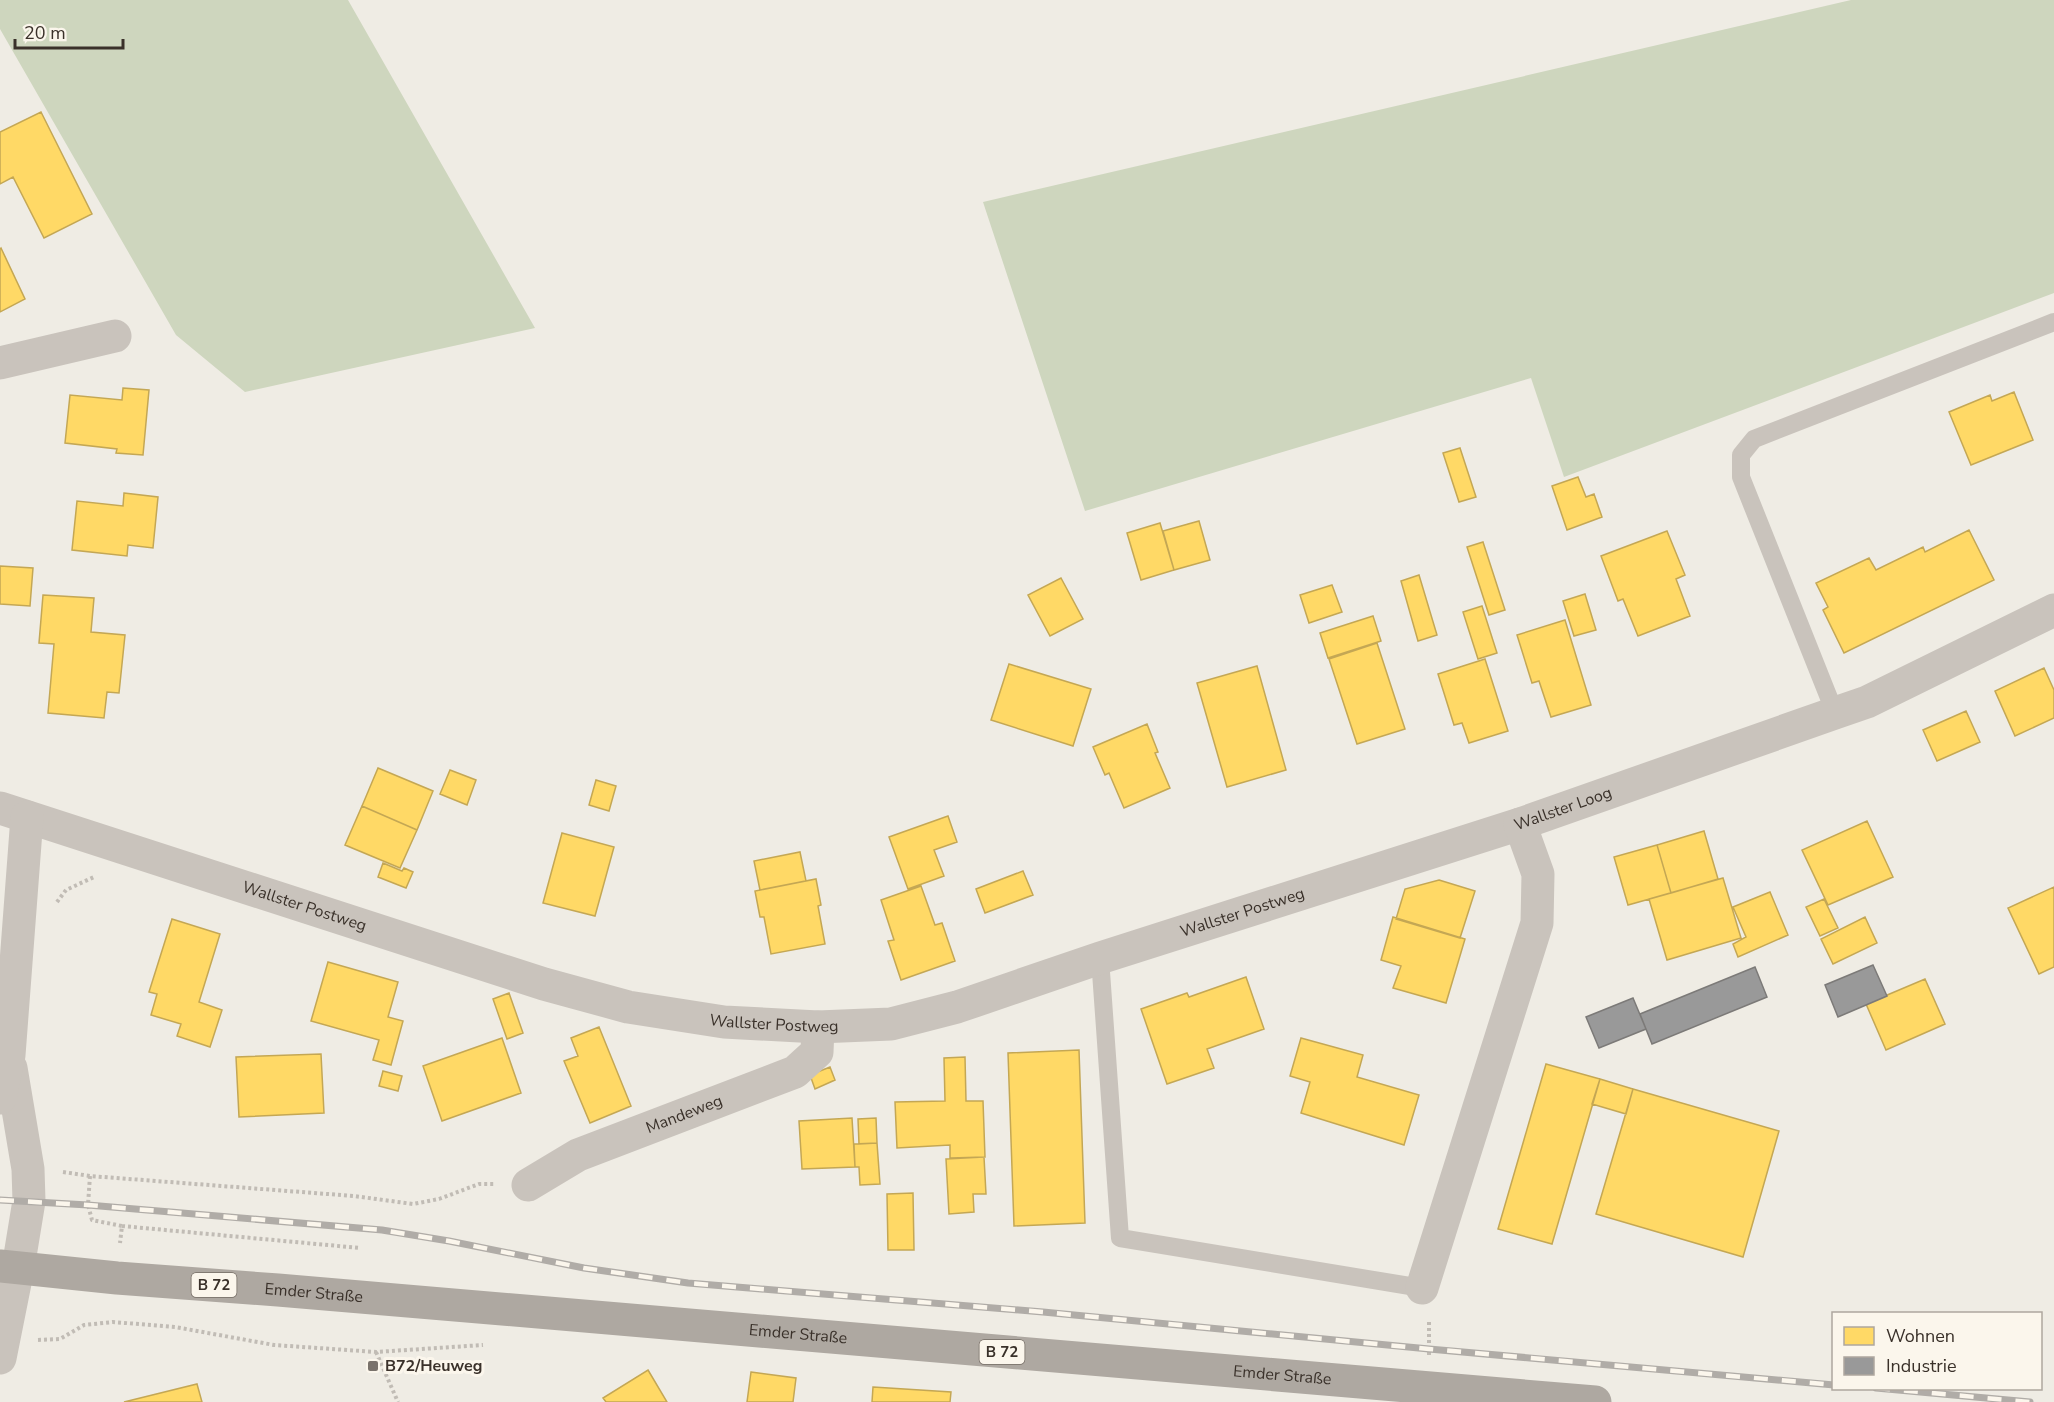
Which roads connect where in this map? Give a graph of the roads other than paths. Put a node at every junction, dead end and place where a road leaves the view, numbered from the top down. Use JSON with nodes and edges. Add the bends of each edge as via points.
{"nodes":[{"id":1,"x":2054,"y":322,"type":"edge"},
{"id":2,"x":115,"y":336,"type":"dead end"},
{"id":3,"x":0,"y":363,"type":"edge"},
{"id":4,"x":2054,"y":610,"type":"edge"},
{"id":5,"x":1835,"y":713,"type":"junction"},
{"id":6,"x":14,"y":812,"type":"edge"},
{"id":7,"x":1520,"y":824,"type":"junction"},
{"id":8,"x":1100,"y":958,"type":"junction"},
{"id":9,"x":818,"y":1027,"type":"junction"},
{"id":10,"x":9,"y":1055,"type":"junction"},
{"id":11,"x":0,"y":1098,"type":"edge"},
{"id":12,"x":528,"y":1185,"type":"road end"},
{"id":13,"x":9,"y":1267,"type":"edge"},
{"id":14,"x":1422,"y":1287,"type":"joint"},
{"id":15,"x":3,"y":1347,"type":"edge"},
{"id":16,"x":1595,"y":1402,"type":"edge"}],
"edges":[{"from":1,"to":5,"type":"lane","via":[[1754,439],[1741,455],[1741,477]]},
{"from":2,"to":3,"type":"street"},
{"from":4,"to":5,"type":"street","name":"Wallster Loog","via":[[1867,702]]},
{"from":5,"to":7,"type":"street","name":"Wallster Loog"},
{"from":6,"to":9,"type":"street","name":"Wallster Postweg","via":[[544,984],[628,1007],[724,1022]]},
{"from":6,"to":10,"type":"street","name":"Wallster Postweg"},
{"from":7,"to":8,"type":"street","name":"Wallster Postweg"},
{"from":7,"to":14,"type":"street","name":"Wallster Loog","via":[[1538,874],[1537,923]]},
{"from":8,"to":9,"type":"street","name":"Wallster Postweg","via":[[957,1007],[891,1024]]},
{"from":8,"to":14,"type":"lane","via":[[1120,1238]]},
{"from":9,"to":12,"type":"street","name":"Mandeweg","via":[[817,1052],[795,1072],[578,1155]]},
{"from":10,"to":11,"type":"street","name":"Wallster Postweg"},
{"from":10,"to":13,"type":"street","name":"Wallster Postweg","via":[[28,1168],[29,1201]]},
{"from":13,"to":15,"type":"street","name":"Wallster Postweg"},
{"from":13,"to":16,"type":"main road","name":"Emder Straße","number":"B 72"}]}
